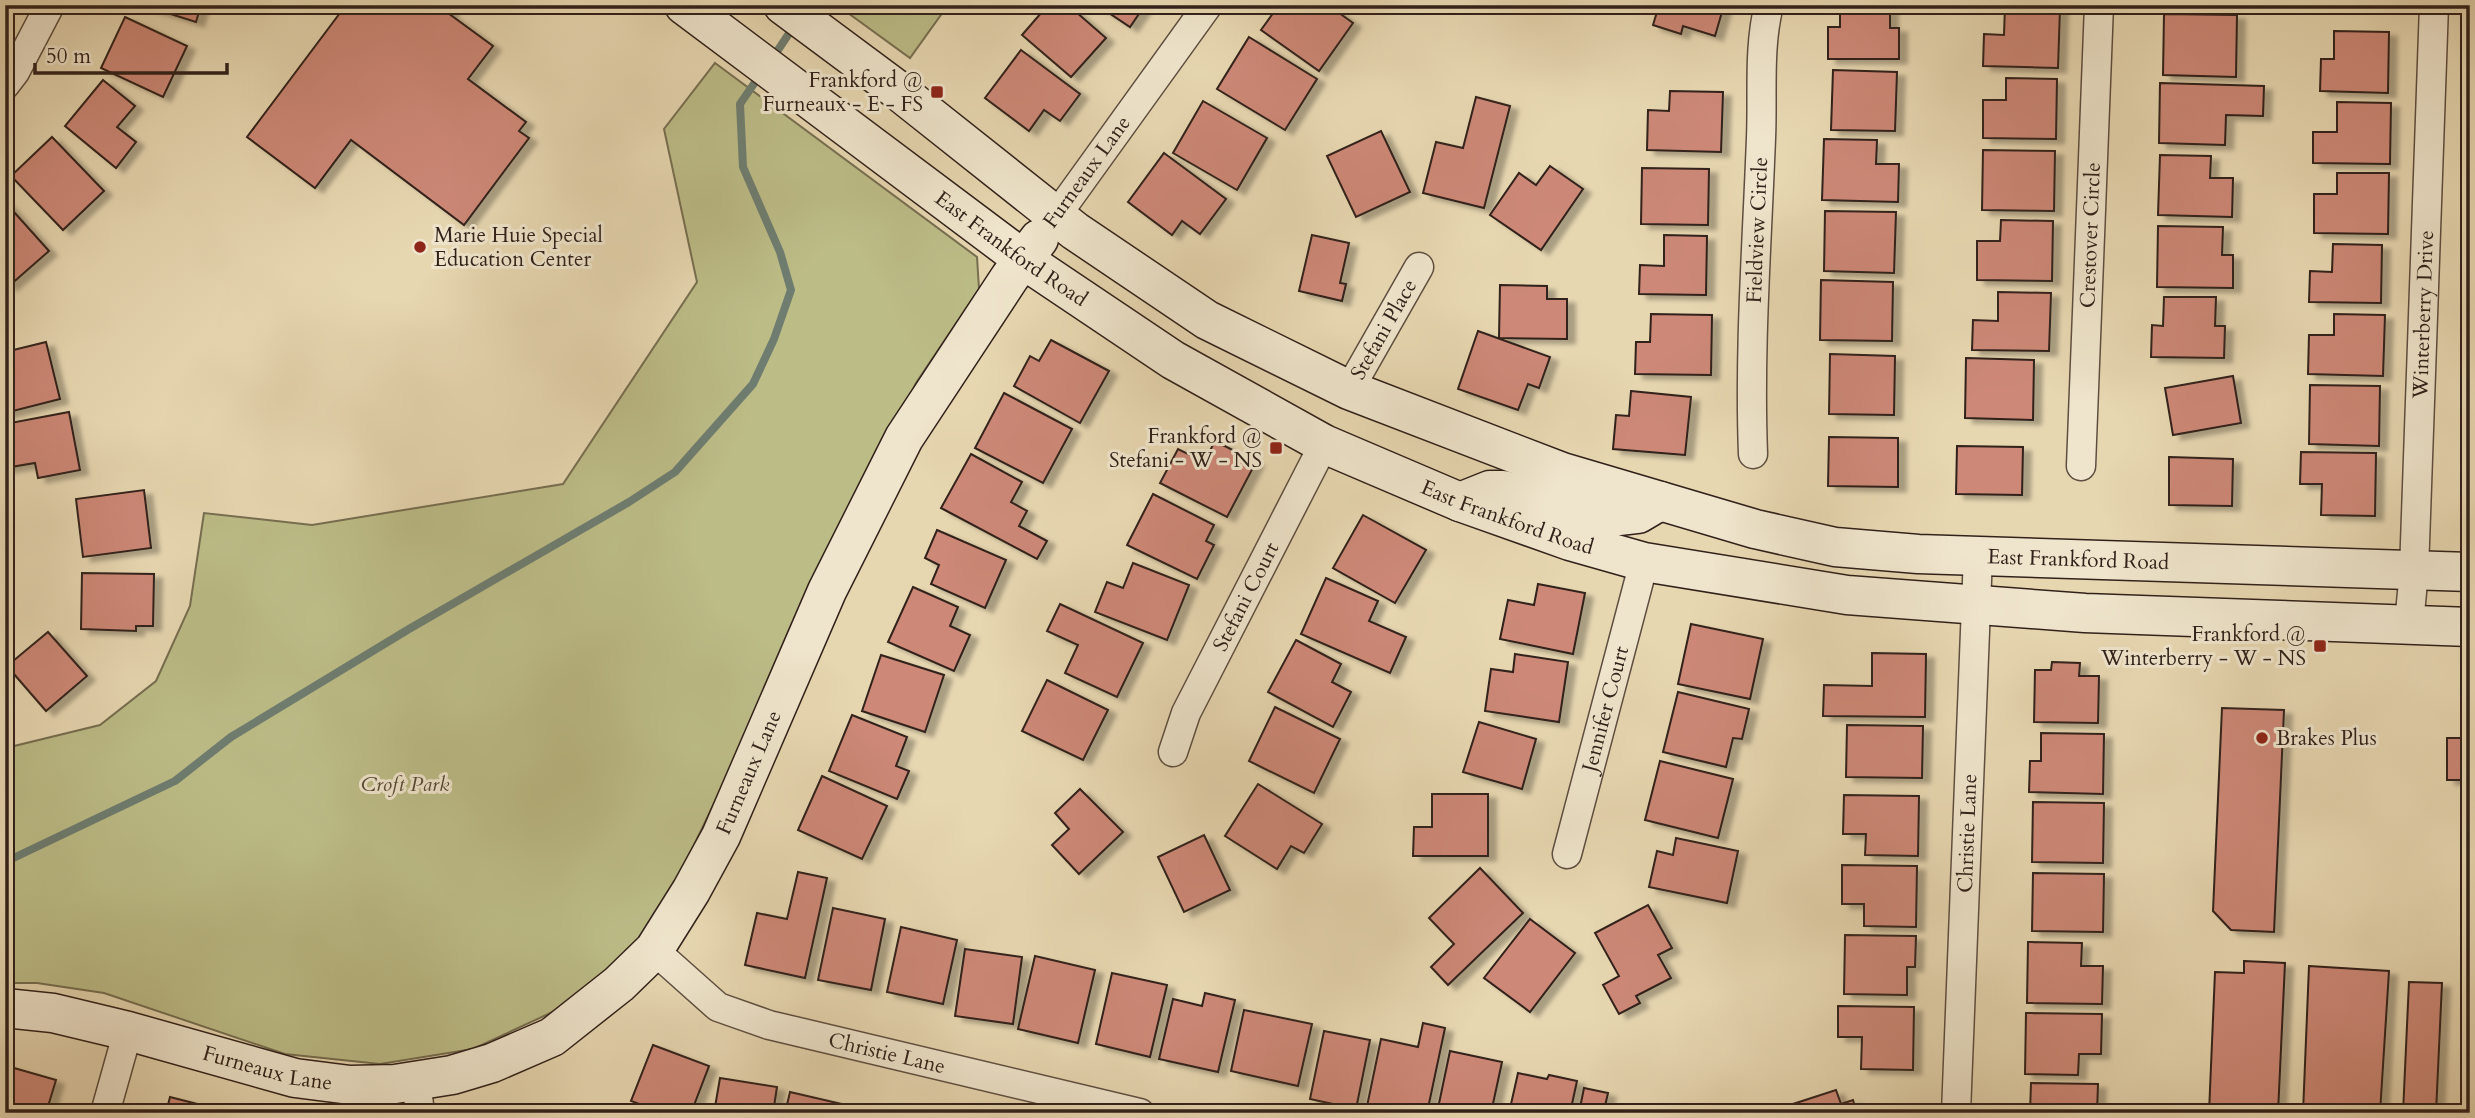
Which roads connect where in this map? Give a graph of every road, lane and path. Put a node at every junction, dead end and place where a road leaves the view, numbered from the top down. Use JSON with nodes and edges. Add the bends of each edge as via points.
{"nodes":[{"id":1,"x":50,"y":5,"type":"edge"},
{"id":2,"x":684,"y":5,"type":"edge"},
{"id":3,"x":783,"y":5,"type":"edge"},
{"id":4,"x":1208,"y":5,"type":"edge"},
{"id":5,"x":1769,"y":5,"type":"edge"},
{"id":6,"x":2099,"y":5,"type":"edge"},
{"id":7,"x":2434,"y":5,"type":"edge"},
{"id":8,"x":5,"y":85,"type":"edge"},
{"id":9,"x":1056,"y":216,"type":"junction"},
{"id":10,"x":1024,"y":260,"type":"junction"},
{"id":11,"x":1419,"y":267,"type":"dead end"},
{"id":12,"x":1349,"y":390,"type":"junction"},
{"id":13,"x":1324,"y":444,"type":"junction"},
{"id":14,"x":1753,"y":454,"type":"dead end"},
{"id":15,"x":2081,"y":466,"type":"dead end"},
{"id":16,"x":1660,"y":501,"type":"junction"},
{"id":17,"x":1460,"y":502,"type":"junction"},
{"id":18,"x":1978,"y":555,"type":"junction"},
{"id":19,"x":1644,"y":562,"type":"junction"},
{"id":20,"x":2414,"y":571,"type":"junction"},
{"id":21,"x":2470,"y":572,"type":"edge"},
{"id":22,"x":1977,"y":606,"type":"junction"},
{"id":23,"x":2409,"y":625,"type":"junction"},
{"id":24,"x":2470,"y":627,"type":"edge"},
{"id":25,"x":1173,"y":752,"type":"dead end"},
{"id":26,"x":1567,"y":854,"type":"dead end"},
{"id":27,"x":654,"y":950,"type":"junction"},
{"id":28,"x":5,"y":1008,"type":"edge"},
{"id":29,"x":128,"y":1031,"type":"junction"},
{"id":30,"x":418,"y":1097,"type":"edge"},
{"id":31,"x":105,"y":1113,"type":"edge"},
{"id":32,"x":1140,"y":1113,"type":"edge"},
{"id":33,"x":1956,"y":1113,"type":"edge"}],
"edges":[{"from":1,"to":8,"type":"street"},
{"from":2,"to":10,"type":"main road","name":"East Frankford Road"},
{"from":3,"to":9,"type":"main road","name":"East Frankford Road"},
{"from":4,"to":9,"type":"street","name":"Furneaux Lane"},
{"from":5,"to":14,"type":"street","name":"Fieldview Circle","via":[[1764,25],[1750,383]]},
{"from":6,"to":15,"type":"street","name":"Crestover Circle"},
{"from":7,"to":20,"type":"street","name":"Winterberry Drive"},
{"from":9,"to":10,"type":"main road","name":"Furneaux Lane"},
{"from":9,"to":12,"type":"main road","name":"East Frankford Road","via":[[1206,320]]},
{"from":10,"to":13,"type":"main road","name":"East Frankford Road","via":[[1173,360]]},
{"from":10,"to":27,"type":"main road","name":"Furneaux Lane","via":[[904,438],[827,591],[721,836]]},
{"from":11,"to":12,"type":"street","name":"Stefani Place"},
{"from":12,"to":16,"type":"main road","name":"East Frankford Road","via":[[1562,472]]},
{"from":13,"to":17,"type":"main road","name":"East Frankford Road"},
{"from":13,"to":25,"type":"street","name":"Stefani Court","via":[[1186,713]]},
{"from":16,"to":17,"type":"main road","via":[[1638,514],[1612,517],[1587,515],[1503,490]]},
{"from":16,"to":18,"type":"main road","name":"East Frankford Road","via":[[1835,547]]},
{"from":17,"to":19,"type":"main road","name":"East Frankford Road"},
{"from":18,"to":20,"type":"main road","name":"East Frankford Road"},
{"from":18,"to":22,"type":"street","name":"Christie Lane"},
{"from":19,"to":22,"type":"main road","name":"East Frankford Road","via":[[1847,595]]},
{"from":19,"to":26,"type":"street","name":"Jennifer Court"},
{"from":20,"to":21,"type":"main road","name":"East Frankford Road"},
{"from":20,"to":23,"type":"street","name":"Winterberry Drive"},
{"from":22,"to":23,"type":"main road","name":"East Frankford Road"},
{"from":22,"to":33,"type":"street","name":"Christie Lane"},
{"from":23,"to":24,"type":"main road","name":"East Frankford Road"},
{"from":27,"to":30,"type":"main road","name":"Furneaux Lane","via":[[552,1037],[452,1075]]},
{"from":27,"to":32,"type":"street","name":"Christie Lane","via":[[718,1007],[769,1025]]},
{"from":28,"to":29,"type":"main road","name":"Furneaux Lane","via":[[53,1013]]},
{"from":29,"to":30,"type":"main road","name":"Furneaux Lane","via":[[295,1078]]},
{"from":29,"to":31,"type":"street"}]}
